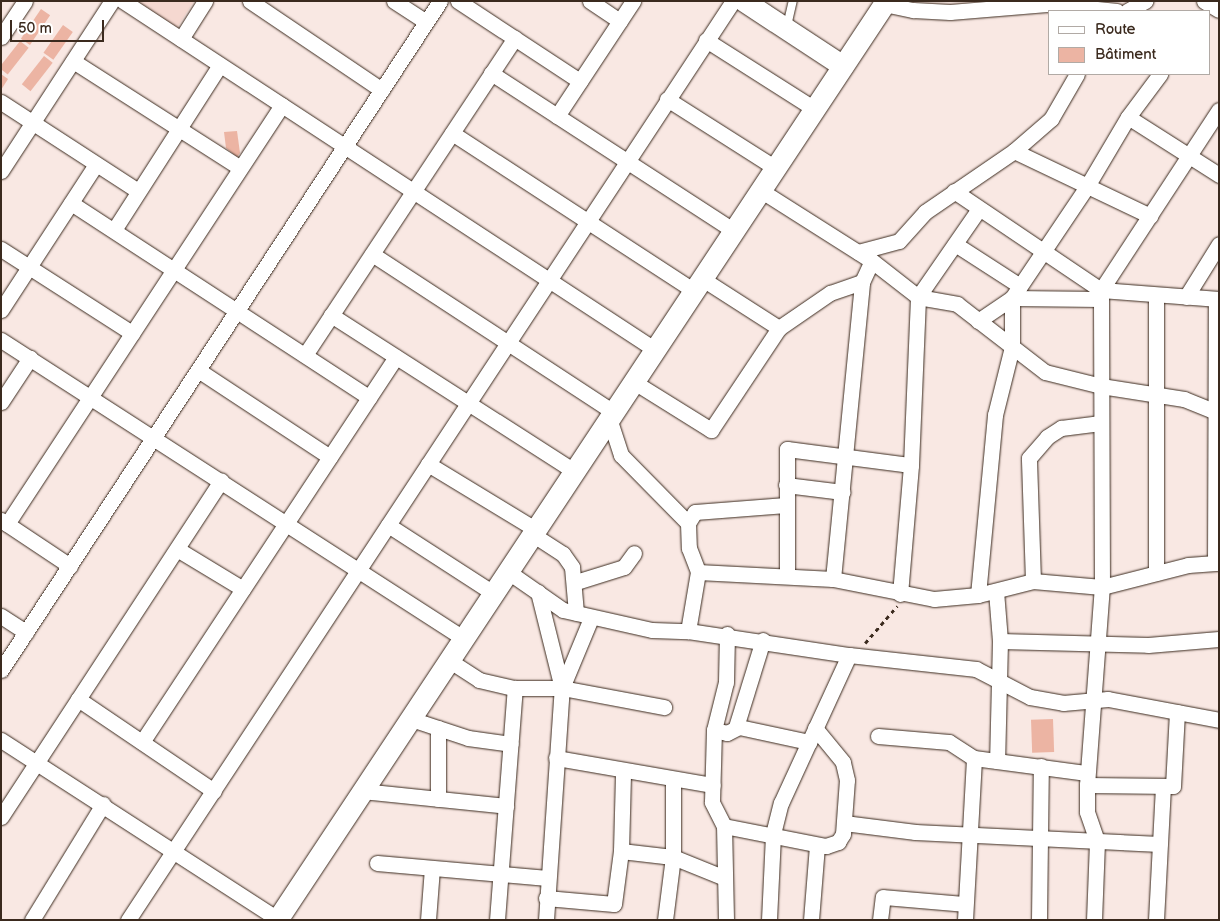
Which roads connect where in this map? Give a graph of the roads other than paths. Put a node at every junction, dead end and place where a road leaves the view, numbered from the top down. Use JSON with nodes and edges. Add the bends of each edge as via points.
{"nodes":[{"id":1,"x":25,"y":1,"type":"edge"},
{"id":2,"x":112,"y":1,"type":"edge"},
{"id":3,"x":123,"y":1,"type":"edge"},
{"id":4,"x":205,"y":1,"type":"edge"},
{"id":5,"x":250,"y":1,"type":"edge"},
{"id":6,"x":394,"y":1,"type":"edge"},
{"id":7,"x":440,"y":1,"type":"edge"},
{"id":8,"x":458,"y":1,"type":"edge"},
{"id":9,"x":590,"y":1,"type":"edge"},
{"id":10,"x":633,"y":1,"type":"edge"},
{"id":11,"x":733,"y":1,"type":"edge"},
{"id":12,"x":744,"y":1,"type":"edge"},
{"id":13,"x":793,"y":1,"type":"edge"},
{"id":14,"x":1145,"y":1,"type":"edge"},
{"id":15,"x":885,"y":2,"type":"edge"},
{"id":16,"x":1107,"y":10,"type":"edge"},
{"id":17,"x":1129,"y":10,"type":"edge"},
{"id":18,"x":6,"y":19,"type":"edge"},
{"id":19,"x":620,"y":21,"type":"junction"},
{"id":20,"x":426,"y":22,"type":"junction"},
{"id":21,"x":786,"y":29,"type":"junction"},
{"id":22,"x":1,"y":38,"type":"edge"},
{"id":23,"x":515,"y":38,"type":"junction"},
{"id":24,"x":181,"y":39,"type":"junction"},
{"id":25,"x":706,"y":40,"type":"junction"},
{"id":26,"x":73,"y":61,"type":"junction"},
{"id":27,"x":220,"y":65,"type":"junction"},
{"id":28,"x":843,"y":66,"type":"junction"},
{"id":29,"x":492,"y":73,"type":"junction"},
{"id":30,"x":1076,"y":75,"type":"edge"},
{"id":31,"x":1159,"y":75,"type":"edge"},
{"id":32,"x":580,"y":81,"type":"junction"},
{"id":33,"x":382,"y":90,"type":"junction"},
{"id":34,"x":667,"y":99,"type":"junction"},
{"id":35,"x":1,"y":102,"type":"edge"},
{"id":36,"x":282,"y":105,"type":"junction"},
{"id":37,"x":813,"y":108,"type":"junction"},
{"id":38,"x":1219,"y":110,"type":"edge"},
{"id":39,"x":557,"y":116,"type":"junction"},
{"id":40,"x":1128,"y":117,"type":"junction"},
{"id":41,"x":33,"y":123,"type":"junction"},
{"id":42,"x":178,"y":129,"type":"junction"},
{"id":43,"x":452,"y":132,"type":"junction"},
{"id":44,"x":344,"y":146,"type":"junction"},
{"id":45,"x":1014,"y":150,"type":"junction"},
{"id":46,"x":1190,"y":155,"type":"junction"},
{"id":47,"x":626,"y":162,"type":"junction"},
{"id":48,"x":96,"y":164,"type":"junction"},
{"id":49,"x":774,"y":167,"type":"junction"},
{"id":50,"x":240,"y":168,"type":"junction"},
{"id":51,"x":1,"y":171,"type":"edge"},
{"id":52,"x":1219,"y":175,"type":"edge"},
{"id":53,"x":1086,"y":188,"type":"junction"},
{"id":54,"x":760,"y":190,"type":"junction"},
{"id":55,"x":138,"y":191,"type":"junction"},
{"id":56,"x":954,"y":191,"type":"junction"},
{"id":57,"x":414,"y":192,"type":"junction"},
{"id":58,"x":70,"y":203,"type":"junction"},
{"id":59,"x":979,"y":208,"type":"junction"},
{"id":60,"x":1150,"y":216,"type":"junction"},
{"id":61,"x":587,"y":221,"type":"junction"},
{"id":62,"x":114,"y":230,"type":"junction"},
{"id":63,"x":733,"y":230,"type":"junction"},
{"id":64,"x":954,"y":244,"type":"junction"},
{"id":65,"x":1219,"y":244,"type":"edge"},
{"id":66,"x":1,"y":248,"type":"edge"},
{"id":67,"x":858,"y":252,"type":"junction"},
{"id":68,"x":1044,"y":252,"type":"junction"},
{"id":69,"x":372,"y":254,"type":"junction"},
{"id":70,"x":872,"y":261,"type":"junction"},
{"id":71,"x":29,"y":266,"type":"junction"},
{"id":72,"x":174,"y":270,"type":"junction"},
{"id":73,"x":548,"y":280,"type":"junction"},
{"id":74,"x":862,"y":282,"type":"junction"},
{"id":75,"x":697,"y":284,"type":"junction"},
{"id":76,"x":1016,"y":292,"type":"junction"},
{"id":77,"x":1101,"y":295,"type":"junction"},
{"id":78,"x":1156,"y":295,"type":"junction"},
{"id":79,"x":918,"y":297,"type":"junction"},
{"id":80,"x":1186,"y":297,"type":"junction"},
{"id":81,"x":1217,"y":299,"type":"edge"},
{"id":82,"x":1,"y":310,"type":"edge"},
{"id":83,"x":237,"y":311,"type":"junction"},
{"id":84,"x":331,"y":316,"type":"junction"},
{"id":85,"x":978,"y":321,"type":"junction"},
{"id":86,"x":779,"y":328,"type":"junction"},
{"id":87,"x":132,"y":333,"type":"junction"},
{"id":88,"x":1,"y":340,"type":"edge"},
{"id":89,"x":507,"y":343,"type":"junction"},
{"id":90,"x":1012,"y":347,"type":"junction"},
{"id":91,"x":654,"y":349,"type":"junction"},
{"id":92,"x":305,"y":355,"type":"junction"},
{"id":93,"x":396,"y":357,"type":"junction"},
{"id":94,"x":30,"y":358,"type":"junction"},
{"id":95,"x":198,"y":370,"type":"junction"},
{"id":96,"x":634,"y":382,"type":"junction"},
{"id":97,"x":1101,"y":386,"type":"junction"},
{"id":98,"x":1156,"y":395,"type":"junction"},
{"id":99,"x":90,"y":397,"type":"junction"},
{"id":100,"x":369,"y":397,"type":"junction"},
{"id":101,"x":1,"y":402,"type":"edge"},
{"id":102,"x":468,"y":403,"type":"junction"},
{"id":103,"x":1217,"y":413,"type":"edge"},
{"id":104,"x":611,"y":415,"type":"junction"},
{"id":105,"x":1101,"y":423,"type":"junction"},
{"id":106,"x":153,"y":438,"type":"junction"},
{"id":107,"x":846,"y":456,"type":"junction"},
{"id":108,"x":330,"y":458,"type":"junction"},
{"id":109,"x":428,"y":464,"type":"junction"},
{"id":110,"x":911,"y":465,"type":"junction"},
{"id":111,"x":574,"y":471,"type":"junction"},
{"id":112,"x":221,"y":482,"type":"junction"},
{"id":113,"x":786,"y":485,"type":"junction"},
{"id":114,"x":843,"y":492,"type":"junction"},
{"id":115,"x":786,"y":505,"type":"junction"},
{"id":116,"x":4,"y":522,"type":"edge"},
{"id":117,"x":688,"y":523,"type":"junction"},
{"id":118,"x":286,"y":524,"type":"junction"},
{"id":119,"x":388,"y":524,"type":"junction"},
{"id":120,"x":534,"y":532,"type":"junction"},
{"id":121,"x":177,"y":549,"type":"junction"},
{"id":122,"x":634,"y":553,"type":"dead end"},
{"id":123,"x":1217,"y":563,"type":"edge"},
{"id":124,"x":70,"y":566,"type":"junction"},
{"id":125,"x":358,"y":570,"type":"junction"},
{"id":126,"x":507,"y":571,"type":"junction"},
{"id":127,"x":698,"y":572,"type":"junction"},
{"id":128,"x":1156,"y":573,"type":"junction"},
{"id":129,"x":787,"y":576,"type":"junction"},
{"id":130,"x":833,"y":579,"type":"junction"},
{"id":131,"x":1033,"y":581,"type":"junction"},
{"id":132,"x":576,"y":582,"type":"junction"},
{"id":133,"x":1102,"y":587,"type":"junction"},
{"id":134,"x":243,"y":589,"type":"junction"},
{"id":135,"x":996,"y":591,"type":"junction"},
{"id":136,"x":493,"y":592,"type":"junction"},
{"id":137,"x":538,"y":592,"type":"junction"},
{"id":138,"x":904,"y":594,"type":"junction"},
{"id":139,"x":978,"y":595,"type":"junction"},
{"id":140,"x":576,"y":613,"type":"junction"},
{"id":141,"x":1,"y":616,"type":"edge"},
{"id":142,"x":591,"y":618,"type":"junction"},
{"id":143,"x":688,"y":631,"type":"junction"},
{"id":144,"x":26,"y":632,"type":"junction"},
{"id":145,"x":728,"y":634,"type":"junction"},
{"id":146,"x":464,"y":638,"type":"junction"},
{"id":147,"x":1219,"y":639,"type":"edge"},
{"id":148,"x":764,"y":640,"type":"junction"},
{"id":149,"x":1000,"y":641,"type":"junction"},
{"id":150,"x":1099,"y":644,"type":"junction"},
{"id":151,"x":854,"y":656,"type":"junction"},
{"id":152,"x":450,"y":661,"type":"junction"},
{"id":153,"x":1,"y":670,"type":"edge"},
{"id":154,"x":998,"y":682,"type":"junction"},
{"id":155,"x":515,"y":688,"type":"junction"},
{"id":156,"x":562,"y":688,"type":"junction"},
{"id":157,"x":78,"y":699,"type":"junction"},
{"id":158,"x":1095,"y":702,"type":"junction"},
{"id":159,"x":664,"y":707,"type":"dead end"},
{"id":160,"x":1177,"y":712,"type":"junction"},
{"id":161,"x":411,"y":718,"type":"junction"},
{"id":162,"x":1219,"y":720,"type":"edge"},
{"id":163,"x":736,"y":727,"type":"junction"},
{"id":164,"x":438,"y":728,"type":"junction"},
{"id":165,"x":815,"y":728,"type":"junction"},
{"id":166,"x":714,"y":730,"type":"junction"},
{"id":167,"x":878,"y":736,"type":"dead end"},
{"id":168,"x":1,"y":740,"type":"edge"},
{"id":169,"x":142,"y":742,"type":"junction"},
{"id":170,"x":809,"y":742,"type":"junction"},
{"id":171,"x":511,"y":744,"type":"junction"},
{"id":172,"x":556,"y":758,"type":"junction"},
{"id":173,"x":974,"y":758,"type":"junction"},
{"id":174,"x":996,"y":761,"type":"junction"},
{"id":175,"x":38,"y":764,"type":"junction"},
{"id":176,"x":1041,"y":766,"type":"junction"},
{"id":177,"x":623,"y":772,"type":"junction"},
{"id":178,"x":1087,"y":779,"type":"junction"},
{"id":179,"x":673,"y":781,"type":"junction"},
{"id":180,"x":712,"y":786,"type":"junction"},
{"id":181,"x":1163,"y":786,"type":"junction"},
{"id":182,"x":214,"y":791,"type":"junction"},
{"id":183,"x":362,"y":791,"type":"junction"},
{"id":184,"x":438,"y":799,"type":"junction"},
{"id":185,"x":103,"y":804,"type":"junction"},
{"id":186,"x":506,"y":806,"type":"junction"},
{"id":187,"x":1,"y":817,"type":"edge"},
{"id":188,"x":844,"y":823,"type":"junction"},
{"id":189,"x":724,"y":826,"type":"junction"},
{"id":190,"x":773,"y":834,"type":"junction"},
{"id":191,"x":970,"y":835,"type":"junction"},
{"id":192,"x":1042,"y":838,"type":"junction"},
{"id":193,"x":1097,"y":841,"type":"junction"},
{"id":194,"x":1160,"y":844,"type":"junction"},
{"id":195,"x":817,"y":845,"type":"junction"},
{"id":196,"x":174,"y":851,"type":"junction"},
{"id":197,"x":621,"y":851,"type":"junction"},
{"id":198,"x":673,"y":857,"type":"junction"},
{"id":199,"x":377,"y":863,"type":"dead end"},
{"id":200,"x":432,"y":868,"type":"junction"},
{"id":201,"x":500,"y":874,"type":"junction"},
{"id":202,"x":548,"y":878,"type":"junction"},
{"id":203,"x":725,"y":878,"type":"junction"},
{"id":204,"x":546,"y":898,"type":"junction"},
{"id":205,"x":966,"y":904,"type":"junction"},
{"id":206,"x":277,"y":919,"type":"edge"},
{"id":207,"x":32,"y":920,"type":"edge"},
{"id":208,"x":128,"y":920,"type":"edge"},
{"id":209,"x":428,"y":920,"type":"edge"},
{"id":210,"x":497,"y":920,"type":"edge"},
{"id":211,"x":546,"y":920,"type":"edge"},
{"id":212,"x":665,"y":920,"type":"edge"},
{"id":213,"x":726,"y":920,"type":"edge"},
{"id":214,"x":769,"y":920,"type":"edge"},
{"id":215,"x":811,"y":920,"type":"edge"},
{"id":216,"x":880,"y":920,"type":"edge"},
{"id":217,"x":964,"y":920,"type":"edge"},
{"id":218,"x":1039,"y":920,"type":"edge"},
{"id":219,"x":1094,"y":920,"type":"edge"},
{"id":220,"x":1156,"y":920,"type":"edge"}],
"edges":[{"from":1,"to":18,"type":"street"},
{"from":2,"to":26,"type":"street"},
{"from":3,"to":24,"type":"street"},
{"from":4,"to":24,"type":"street"},
{"from":5,"to":33,"type":"street"},
{"from":6,"to":20,"type":"street"},
{"from":7,"to":20,"type":"street"},
{"from":8,"to":23,"type":"street"},
{"from":9,"to":19,"type":"street"},
{"from":10,"to":19,"type":"street"},
{"from":11,"to":25,"type":"street"},
{"from":12,"to":21,"type":"street"},
{"from":13,"to":21,"type":"lane"},
{"from":14,"to":17,"type":"street"},
{"from":15,"to":16,"type":"street","via":[[913,10],[950,12],[1047,4]]},
{"from":15,"to":28,"type":"street"},
{"from":18,"to":22,"type":"street"},
{"from":19,"to":32,"type":"street"},
{"from":20,"to":33,"type":"street"},
{"from":21,"to":28,"type":"street"},
{"from":23,"to":29,"type":"street"},
{"from":23,"to":32,"type":"street"},
{"from":24,"to":27,"type":"street"},
{"from":25,"to":34,"type":"street"},
{"from":25,"to":37,"type":"street"},
{"from":26,"to":41,"type":"street"},
{"from":26,"to":42,"type":"street"},
{"from":27,"to":36,"type":"street"},
{"from":27,"to":42,"type":"street"},
{"from":28,"to":37,"type":"street"},
{"from":29,"to":39,"type":"street"},
{"from":29,"to":43,"type":"street"},
{"from":30,"to":45,"type":"street","via":[[1051,119]]},
{"from":31,"to":40,"type":"street"},
{"from":32,"to":39,"type":"street"},
{"from":33,"to":44,"type":"street"},
{"from":34,"to":47,"type":"street"},
{"from":34,"to":49,"type":"street"},
{"from":35,"to":41,"type":"street"},
{"from":36,"to":44,"type":"street"},
{"from":36,"to":50,"type":"street"},
{"from":37,"to":49,"type":"street"},
{"from":38,"to":46,"type":"street"},
{"from":39,"to":47,"type":"street"},
{"from":40,"to":46,"type":"street"},
{"from":40,"to":53,"type":"street"},
{"from":41,"to":48,"type":"street"},
{"from":41,"to":51,"type":"street"},
{"from":42,"to":50,"type":"street"},
{"from":42,"to":55,"type":"street"},
{"from":43,"to":57,"type":"street"},
{"from":43,"to":61,"type":"street"},
{"from":44,"to":57,"type":"street"},
{"from":44,"to":83,"type":"street"},
{"from":45,"to":53,"type":"street"},
{"from":45,"to":56,"type":"street"},
{"from":46,"to":52,"type":"street"},
{"from":46,"to":60,"type":"street"},
{"from":47,"to":61,"type":"street"},
{"from":47,"to":63,"type":"street"},
{"from":48,"to":55,"type":"street"},
{"from":48,"to":58,"type":"street"},
{"from":49,"to":54,"type":"street"},
{"from":50,"to":72,"type":"street"},
{"from":53,"to":60,"type":"street"},
{"from":53,"to":68,"type":"street"},
{"from":54,"to":63,"type":"street"},
{"from":54,"to":67,"type":"street"},
{"from":55,"to":62,"type":"street"},
{"from":56,"to":59,"type":"street"},
{"from":56,"to":67,"type":"street","via":[[926,212],[899,241]]},
{"from":57,"to":69,"type":"street"},
{"from":57,"to":73,"type":"street"},
{"from":58,"to":62,"type":"street"},
{"from":58,"to":71,"type":"street"},
{"from":59,"to":64,"type":"street"},
{"from":59,"to":68,"type":"street"},
{"from":60,"to":77,"type":"street"},
{"from":61,"to":73,"type":"street"},
{"from":61,"to":75,"type":"street"},
{"from":62,"to":72,"type":"street"},
{"from":63,"to":75,"type":"street"},
{"from":64,"to":76,"type":"street"},
{"from":64,"to":79,"type":"street"},
{"from":65,"to":80,"type":"street"},
{"from":66,"to":71,"type":"street"},
{"from":67,"to":70,"type":"street"},
{"from":68,"to":76,"type":"street"},
{"from":68,"to":77,"type":"street"},
{"from":69,"to":84,"type":"street"},
{"from":69,"to":89,"type":"street"},
{"from":70,"to":74,"type":"street"},
{"from":70,"to":79,"type":"street"},
{"from":71,"to":82,"type":"street"},
{"from":71,"to":87,"type":"street"},
{"from":72,"to":83,"type":"street"},
{"from":72,"to":87,"type":"street"},
{"from":73,"to":89,"type":"street"},
{"from":73,"to":91,"type":"street"},
{"from":74,"to":86,"type":"street","via":[[830,292]]},
{"from":74,"to":107,"type":"street"},
{"from":75,"to":86,"type":"street"},
{"from":75,"to":91,"type":"street"},
{"from":76,"to":77,"type":"street"},
{"from":76,"to":85,"type":"street"},
{"from":76,"to":90,"type":"street"},
{"from":77,"to":78,"type":"street"},
{"from":77,"to":97,"type":"street"},
{"from":78,"to":80,"type":"street"},
{"from":78,"to":98,"type":"street"},
{"from":79,"to":85,"type":"street","via":[[957,304]]},
{"from":79,"to":110,"type":"street"},
{"from":80,"to":81,"type":"street"},
{"from":81,"to":103,"type":"street"},
{"from":83,"to":92,"type":"street"},
{"from":83,"to":95,"type":"street"},
{"from":84,"to":92,"type":"street"},
{"from":84,"to":93,"type":"street"},
{"from":85,"to":90,"type":"street"},
{"from":86,"to":96,"type":"street","via":[[711,430]]},
{"from":87,"to":99,"type":"street"},
{"from":88,"to":94,"type":"street"},
{"from":89,"to":102,"type":"street"},
{"from":89,"to":104,"type":"street"},
{"from":90,"to":97,"type":"street","via":[[1044,372]]},
{"from":90,"to":139,"type":"street","via":[[995,415]]},
{"from":91,"to":96,"type":"street"},
{"from":92,"to":100,"type":"street"},
{"from":93,"to":100,"type":"street"},
{"from":93,"to":102,"type":"street"},
{"from":94,"to":99,"type":"street"},
{"from":94,"to":101,"type":"street"},
{"from":95,"to":106,"type":"street"},
{"from":95,"to":108,"type":"street"},
{"from":96,"to":104,"type":"street"},
{"from":97,"to":98,"type":"street"},
{"from":97,"to":105,"type":"street"},
{"from":98,"to":103,"type":"street","via":[[1184,399]]},
{"from":98,"to":128,"type":"street"},
{"from":99,"to":106,"type":"street"},
{"from":99,"to":116,"type":"street"},
{"from":100,"to":108,"type":"street"},
{"from":102,"to":109,"type":"street"},
{"from":102,"to":111,"type":"street"},
{"from":103,"to":123,"type":"street"},
{"from":104,"to":111,"type":"street"},
{"from":104,"to":117,"type":"street","via":[[621,454]]},
{"from":105,"to":131,"type":"street","via":[[1061,428],[1047,437],[1029,458]]},
{"from":105,"to":133,"type":"street"},
{"from":106,"to":112,"type":"street"},
{"from":106,"to":124,"type":"street"},
{"from":107,"to":110,"type":"street"},
{"from":107,"to":113,"type":"street","via":[[787,450]]},
{"from":107,"to":114,"type":"street"},
{"from":108,"to":118,"type":"street"},
{"from":109,"to":119,"type":"street"},
{"from":109,"to":120,"type":"street"},
{"from":110,"to":138,"type":"street"},
{"from":111,"to":120,"type":"street"},
{"from":112,"to":118,"type":"street"},
{"from":112,"to":121,"type":"street"},
{"from":113,"to":114,"type":"street"},
{"from":113,"to":115,"type":"street"},
{"from":114,"to":130,"type":"street"},
{"from":115,"to":117,"type":"street","via":[[695,512]]},
{"from":115,"to":129,"type":"street"},
{"from":116,"to":124,"type":"street"},
{"from":117,"to":127,"type":"street","via":[[689,548]]},
{"from":118,"to":125,"type":"street"},
{"from":118,"to":134,"type":"street"},
{"from":119,"to":125,"type":"street"},
{"from":119,"to":136,"type":"street"},
{"from":120,"to":126,"type":"street"},
{"from":120,"to":132,"type":"street","via":[[563,554],[572,567]]},
{"from":121,"to":134,"type":"street"},
{"from":121,"to":157,"type":"street"},
{"from":122,"to":132,"type":"street","via":[[624,567]]},
{"from":123,"to":128,"type":"street","via":[[1188,565]]},
{"from":124,"to":144,"type":"street"},
{"from":125,"to":146,"type":"street"},
{"from":125,"to":182,"type":"street"},
{"from":126,"to":136,"type":"street"},
{"from":126,"to":137,"type":"street"},
{"from":127,"to":129,"type":"street"},
{"from":127,"to":143,"type":"street"},
{"from":128,"to":133,"type":"street"},
{"from":129,"to":130,"type":"street"},
{"from":130,"to":138,"type":"street"},
{"from":131,"to":133,"type":"street"},
{"from":131,"to":135,"type":"street"},
{"from":132,"to":140,"type":"street"},
{"from":133,"to":150,"type":"street"},
{"from":134,"to":169,"type":"street"},
{"from":135,"to":139,"type":"street"},
{"from":135,"to":149,"type":"street"},
{"from":136,"to":146,"type":"street"},
{"from":137,"to":140,"type":"street","via":[[563,610]]},
{"from":137,"to":156,"type":"street"},
{"from":138,"to":139,"type":"street","via":[[934,599]]},
{"from":140,"to":142,"type":"street"},
{"from":141,"to":144,"type":"street"},
{"from":142,"to":143,"type":"street","via":[[652,630]]},
{"from":142,"to":156,"type":"street"},
{"from":143,"to":145,"type":"street"},
{"from":144,"to":153,"type":"street"},
{"from":145,"to":148,"type":"street"},
{"from":145,"to":166,"type":"street","via":[[726,682]]},
{"from":146,"to":152,"type":"street"},
{"from":147,"to":150,"type":"street","via":[[1148,645]]},
{"from":148,"to":151,"type":"street"},
{"from":148,"to":163,"type":"street"},
{"from":149,"to":150,"type":"street"},
{"from":149,"to":154,"type":"street"},
{"from":150,"to":158,"type":"street"},
{"from":151,"to":154,"type":"street","via":[[976,670]]},
{"from":151,"to":165,"type":"street"},
{"from":152,"to":155,"type":"street","via":[[479,680]]},
{"from":152,"to":161,"type":"street"},
{"from":154,"to":158,"type":"street","via":[[1030,697],[1063,703]]},
{"from":154,"to":174,"type":"street"},
{"from":155,"to":156,"type":"street"},
{"from":155,"to":171,"type":"street"},
{"from":156,"to":159,"type":"street"},
{"from":156,"to":172,"type":"street"},
{"from":157,"to":169,"type":"street"},
{"from":157,"to":175,"type":"street"},
{"from":158,"to":160,"type":"street","via":[[1108,698]]},
{"from":158,"to":178,"type":"street"},
{"from":160,"to":162,"type":"street"},
{"from":160,"to":181,"type":"street","via":[[1173,786]]},
{"from":161,"to":164,"type":"street"},
{"from":161,"to":183,"type":"street"},
{"from":163,"to":166,"type":"street","via":[[727,733]]},
{"from":163,"to":170,"type":"street"},
{"from":164,"to":171,"type":"street","via":[[468,738]]},
{"from":164,"to":184,"type":"street"},
{"from":165,"to":170,"type":"street"},
{"from":165,"to":188,"type":"street","via":[[843,762],[847,780]]},
{"from":166,"to":180,"type":"street"},
{"from":167,"to":173,"type":"street","via":[[949,742]]},
{"from":168,"to":175,"type":"street"},
{"from":169,"to":182,"type":"street"},
{"from":170,"to":190,"type":"street","via":[[781,803]]},
{"from":171,"to":186,"type":"street"},
{"from":172,"to":177,"type":"street"},
{"from":172,"to":202,"type":"street"},
{"from":173,"to":174,"type":"street"},
{"from":173,"to":191,"type":"street"},
{"from":174,"to":176,"type":"street"},
{"from":175,"to":185,"type":"street"},
{"from":175,"to":187,"type":"street"},
{"from":176,"to":178,"type":"street"},
{"from":176,"to":192,"type":"street"},
{"from":177,"to":179,"type":"street"},
{"from":177,"to":197,"type":"street"},
{"from":178,"to":181,"type":"street"},
{"from":178,"to":193,"type":"street","via":[[1087,812]]},
{"from":179,"to":180,"type":"street"},
{"from":179,"to":198,"type":"street"},
{"from":180,"to":189,"type":"street","via":[[712,802]]},
{"from":181,"to":194,"type":"street"},
{"from":182,"to":196,"type":"street"},
{"from":183,"to":184,"type":"street"},
{"from":183,"to":206,"type":"street"},
{"from":184,"to":186,"type":"street"},
{"from":185,"to":196,"type":"street"},
{"from":185,"to":207,"type":"street"},
{"from":186,"to":201,"type":"street"},
{"from":188,"to":191,"type":"street"},
{"from":188,"to":195,"type":"street","via":[[838,842]]},
{"from":189,"to":190,"type":"street"},
{"from":189,"to":203,"type":"street"},
{"from":190,"to":195,"type":"street"},
{"from":190,"to":214,"type":"street"},
{"from":191,"to":192,"type":"street"},
{"from":191,"to":205,"type":"street"},
{"from":192,"to":193,"type":"street"},
{"from":192,"to":218,"type":"street"},
{"from":193,"to":194,"type":"street"},
{"from":193,"to":219,"type":"street"},
{"from":194,"to":220,"type":"street"},
{"from":195,"to":215,"type":"street"},
{"from":196,"to":206,"type":"street"},
{"from":196,"to":208,"type":"street"},
{"from":197,"to":198,"type":"street"},
{"from":197,"to":204,"type":"street","via":[[614,904]]},
{"from":198,"to":203,"type":"street"},
{"from":198,"to":212,"type":"street"},
{"from":199,"to":200,"type":"street"},
{"from":200,"to":201,"type":"street"},
{"from":200,"to":209,"type":"street"},
{"from":201,"to":202,"type":"street"},
{"from":201,"to":210,"type":"street"},
{"from":202,"to":204,"type":"street"},
{"from":203,"to":213,"type":"street"},
{"from":204,"to":211,"type":"street"},
{"from":205,"to":216,"type":"street","via":[[883,897]]},
{"from":205,"to":217,"type":"street"}]}
